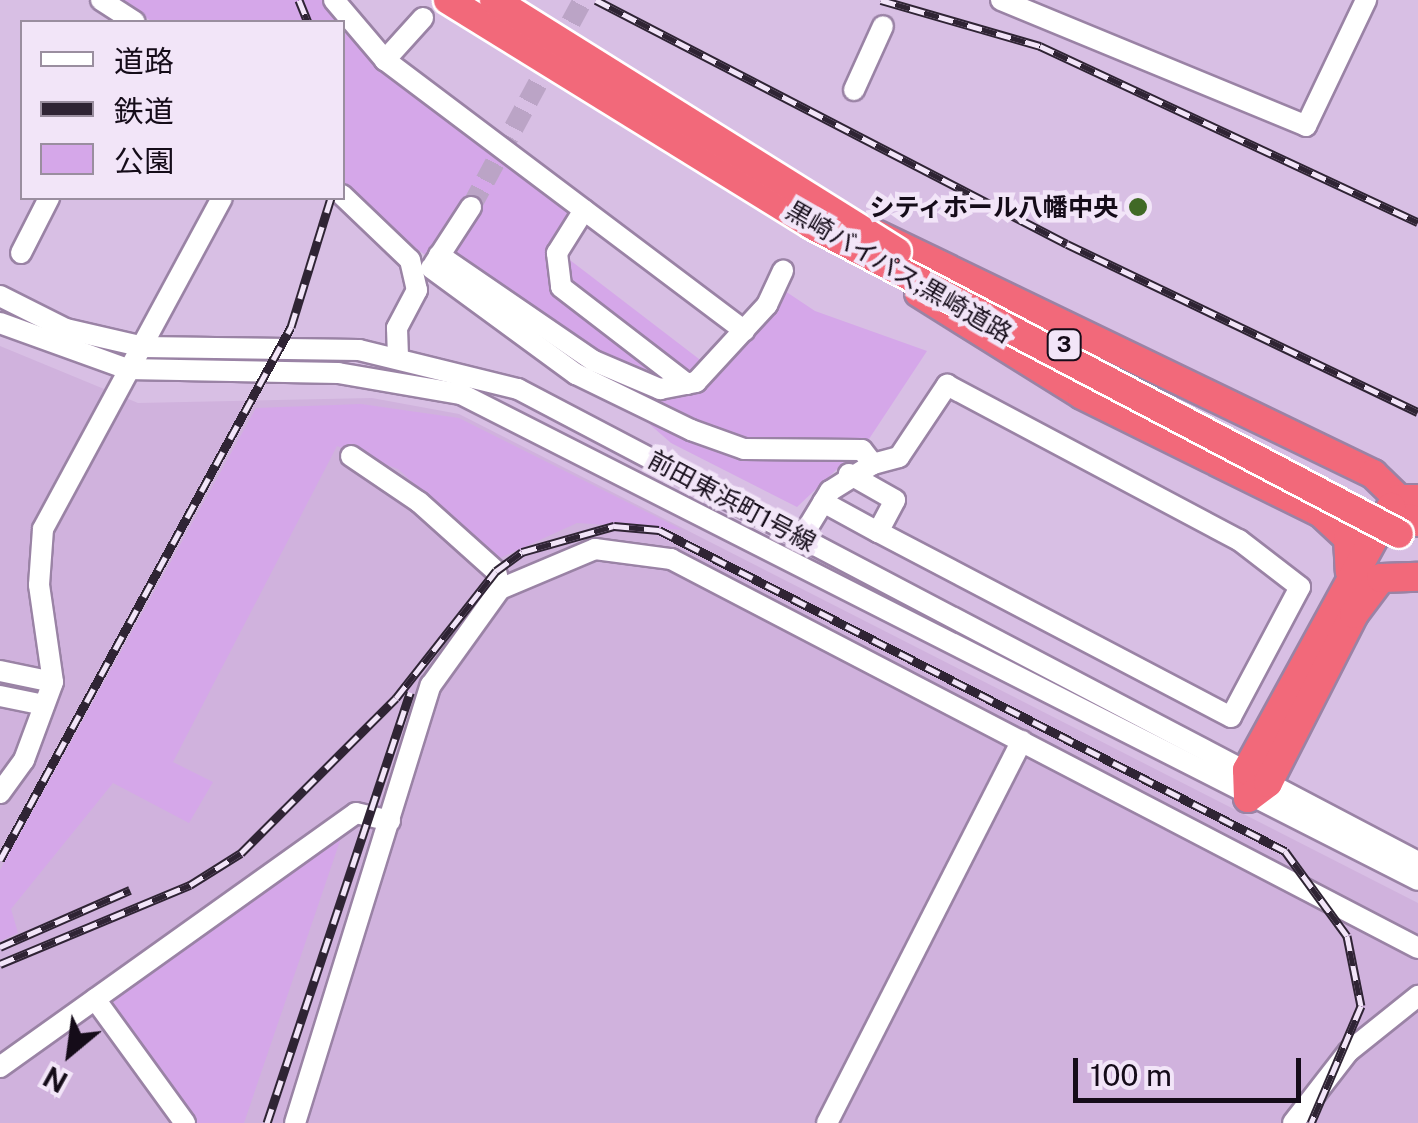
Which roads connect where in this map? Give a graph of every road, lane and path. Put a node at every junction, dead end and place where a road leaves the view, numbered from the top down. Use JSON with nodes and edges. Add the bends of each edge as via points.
{"nodes":[{"id":1,"x":102,"y":0,"type":"edge"},
{"id":2,"x":334,"y":0,"type":"edge"},
{"id":3,"x":448,"y":0,"type":"edge"},
{"id":4,"x":494,"y":0,"type":"edge"},
{"id":5,"x":1001,"y":0,"type":"edge"},
{"id":6,"x":1366,"y":0,"type":"edge"},
{"id":7,"x":423,"y":18,"type":"dead end"},
{"id":8,"x":131,"y":20,"type":"edge"},
{"id":9,"x":883,"y":26,"type":"dead end"},
{"id":10,"x":385,"y":60,"type":"junction"},
{"id":11,"x":854,"y":90,"type":"dead end"},
{"id":12,"x":345,"y":197,"type":"edge"},
{"id":13,"x":48,"y":200,"type":"edge"},
{"id":14,"x":221,"y":200,"type":"edge"},
{"id":15,"x":471,"y":207,"type":"tunnel mouth"},
{"id":16,"x":584,"y":210,"type":"junction"},
{"id":17,"x":822,"y":219,"type":"junction"},
{"id":18,"x":21,"y":254,"type":"dead end"},
{"id":19,"x":435,"y":262,"type":"junction"},
{"id":20,"x":783,"y":272,"type":"dead end"},
{"id":21,"x":416,"y":290,"type":"junction"},
{"id":22,"x":0,"y":296,"type":"edge"},
{"id":23,"x":0,"y":323,"type":"edge"},
{"id":24,"x":744,"y":331,"type":"junction"},
{"id":25,"x":144,"y":347,"type":"junction"},
{"id":26,"x":398,"y":354,"type":"junction"},
{"id":27,"x":127,"y":370,"type":"junction"},
{"id":28,"x":687,"y":384,"type":"junction"},
{"id":29,"x":351,"y":456,"type":"dead end"},
{"id":30,"x":874,"y":464,"type":"junction"},
{"id":31,"x":849,"y":474,"type":"junction"},
{"id":32,"x":1409,"y":499,"type":"edge"},
{"id":33,"x":822,"y":502,"type":"junction"},
{"id":34,"x":1418,"y":522,"type":"edge"},
{"id":35,"x":878,"y":532,"type":"junction"},
{"id":36,"x":802,"y":538,"type":"junction"},
{"id":37,"x":1418,"y":544,"type":"edge"},
{"id":38,"x":1350,"y":571,"type":"junction"},
{"id":39,"x":1418,"y":577,"type":"edge"},
{"id":40,"x":500,"y":589,"type":"junction"},
{"id":41,"x":1354,"y":614,"type":"junction"},
{"id":42,"x":0,"y":671,"type":"edge"},
{"id":43,"x":53,"y":682,"type":"junction"},
{"id":44,"x":0,"y":696,"type":"edge"},
{"id":45,"x":44,"y":706,"type":"junction"},
{"id":46,"x":1022,"y":741,"type":"junction"},
{"id":47,"x":1254,"y":784,"type":"junction"},
{"id":48,"x":0,"y":793,"type":"edge"},
{"id":49,"x":390,"y":821,"type":"junction"},
{"id":50,"x":1418,"y":862,"type":"edge"},
{"id":51,"x":1418,"y":880,"type":"edge"},
{"id":52,"x":1418,"y":948,"type":"edge"},
{"id":53,"x":1418,"y":996,"type":"edge"},
{"id":54,"x":95,"y":999,"type":"junction"},
{"id":55,"x":0,"y":1067,"type":"edge"},
{"id":56,"x":186,"y":1123,"type":"edge"},
{"id":57,"x":295,"y":1123,"type":"edge"},
{"id":58,"x":827,"y":1123,"type":"edge"},
{"id":59,"x":1293,"y":1123,"type":"edge"}],
"edges":[{"from":1,"to":8,"type":"street"},
{"from":2,"to":10,"type":"street"},
{"from":3,"to":17,"type":"highway","name":"黒崎バイパス;黒崎道路","number":"3","bridge":true},
{"from":4,"to":17,"type":"highway","name":"黒崎バイパス;黒崎道路","number":"3","bridge":true},
{"from":5,"to":6,"type":"street","via":[[1306,126]]},
{"from":7,"to":10,"type":"street"},
{"from":9,"to":11,"type":"street"},
{"from":10,"to":16,"type":"street"},
{"from":12,"to":21,"type":"street","via":[[410,260]]},
{"from":13,"to":18,"type":"street"},
{"from":14,"to":25,"type":"street"},
{"from":15,"to":19,"type":"street"},
{"from":16,"to":24,"type":"street"},
{"from":16,"to":28,"type":"street","via":[[557,254],[561,286]]},
{"from":17,"to":32,"type":"highway","bridge":true,"via":[[1222,400],[1373,474]]},
{"from":17,"to":34,"type":"highway","name":"黒崎バイパス;黒崎道路","number":"3","bridge":true},
{"from":17,"to":37,"type":"highway","name":"黒崎バイパス;黒崎道路","number":"3","bridge":true},
{"from":17,"to":38,"type":"highway","bridge":true,"via":[[1082,395],[1336,524],[1348,538]]},
{"from":19,"to":21,"type":"street"},
{"from":19,"to":28,"type":"street","via":[[594,361],[660,389]]},
{"from":19,"to":30,"type":"street","via":[[576,374],[690,430],[744,448],[862,450]]},
{"from":20,"to":24,"type":"street"},
{"from":21,"to":26,"type":"street","via":[[398,328]]},
{"from":22,"to":25,"type":"street","name":"前田東浜町1号線","via":[[66,329]]},
{"from":23,"to":27,"type":"street","name":"前田東浜町1号線"},
{"from":24,"to":28,"type":"street"},
{"from":25,"to":26,"type":"street","name":"前田東浜町1号線"},
{"from":25,"to":27,"type":"street"},
{"from":26,"to":36,"type":"street","name":"前田東浜町1号線","via":[[518,389]]},
{"from":27,"to":43,"type":"street","via":[[43,528],[39,586]]},
{"from":27,"to":47,"type":"street","name":"前田東浜町1号線","via":[[338,373],[461,394]]},
{"from":29,"to":40,"type":"street","via":[[419,502],[496,571]]},
{"from":30,"to":31,"type":"street"},
{"from":30,"to":35,"type":"street","via":[[899,457],[946,386],[1239,540],[1300,587],[1232,718]]},
{"from":31,"to":33,"type":"street"},
{"from":31,"to":35,"type":"street","via":[[895,500]]},
{"from":32,"to":38,"type":"highway"},
{"from":32,"to":41,"type":"highway"},
{"from":33,"to":35,"type":"street"},
{"from":33,"to":36,"type":"street"},
{"from":36,"to":47,"type":"street","name":"前田東浜町1号線"},
{"from":38,"to":47,"type":"highway"},
{"from":39,"to":41,"type":"highway","via":[[1381,578]]},
{"from":40,"to":46,"type":"street","via":[[595,549],[636,548]]},
{"from":40,"to":49,"type":"street","via":[[432,684]]},
{"from":41,"to":47,"type":"highway"},
{"from":42,"to":43,"type":"street"},
{"from":43,"to":45,"type":"street"},
{"from":44,"to":45,"type":"street"},
{"from":45,"to":48,"type":"street"},
{"from":46,"to":52,"type":"street"},
{"from":46,"to":58,"type":"street"},
{"from":47,"to":50,"type":"street","name":"前田東浜町1号線"},
{"from":47,"to":51,"type":"street","name":"前田東浜町1号線"},
{"from":49,"to":54,"type":"street","via":[[356,813]]},
{"from":49,"to":57,"type":"street"},
{"from":53,"to":59,"type":"street","via":[[1348,1052]]},
{"from":54,"to":55,"type":"street"},
{"from":54,"to":56,"type":"street"}]}
